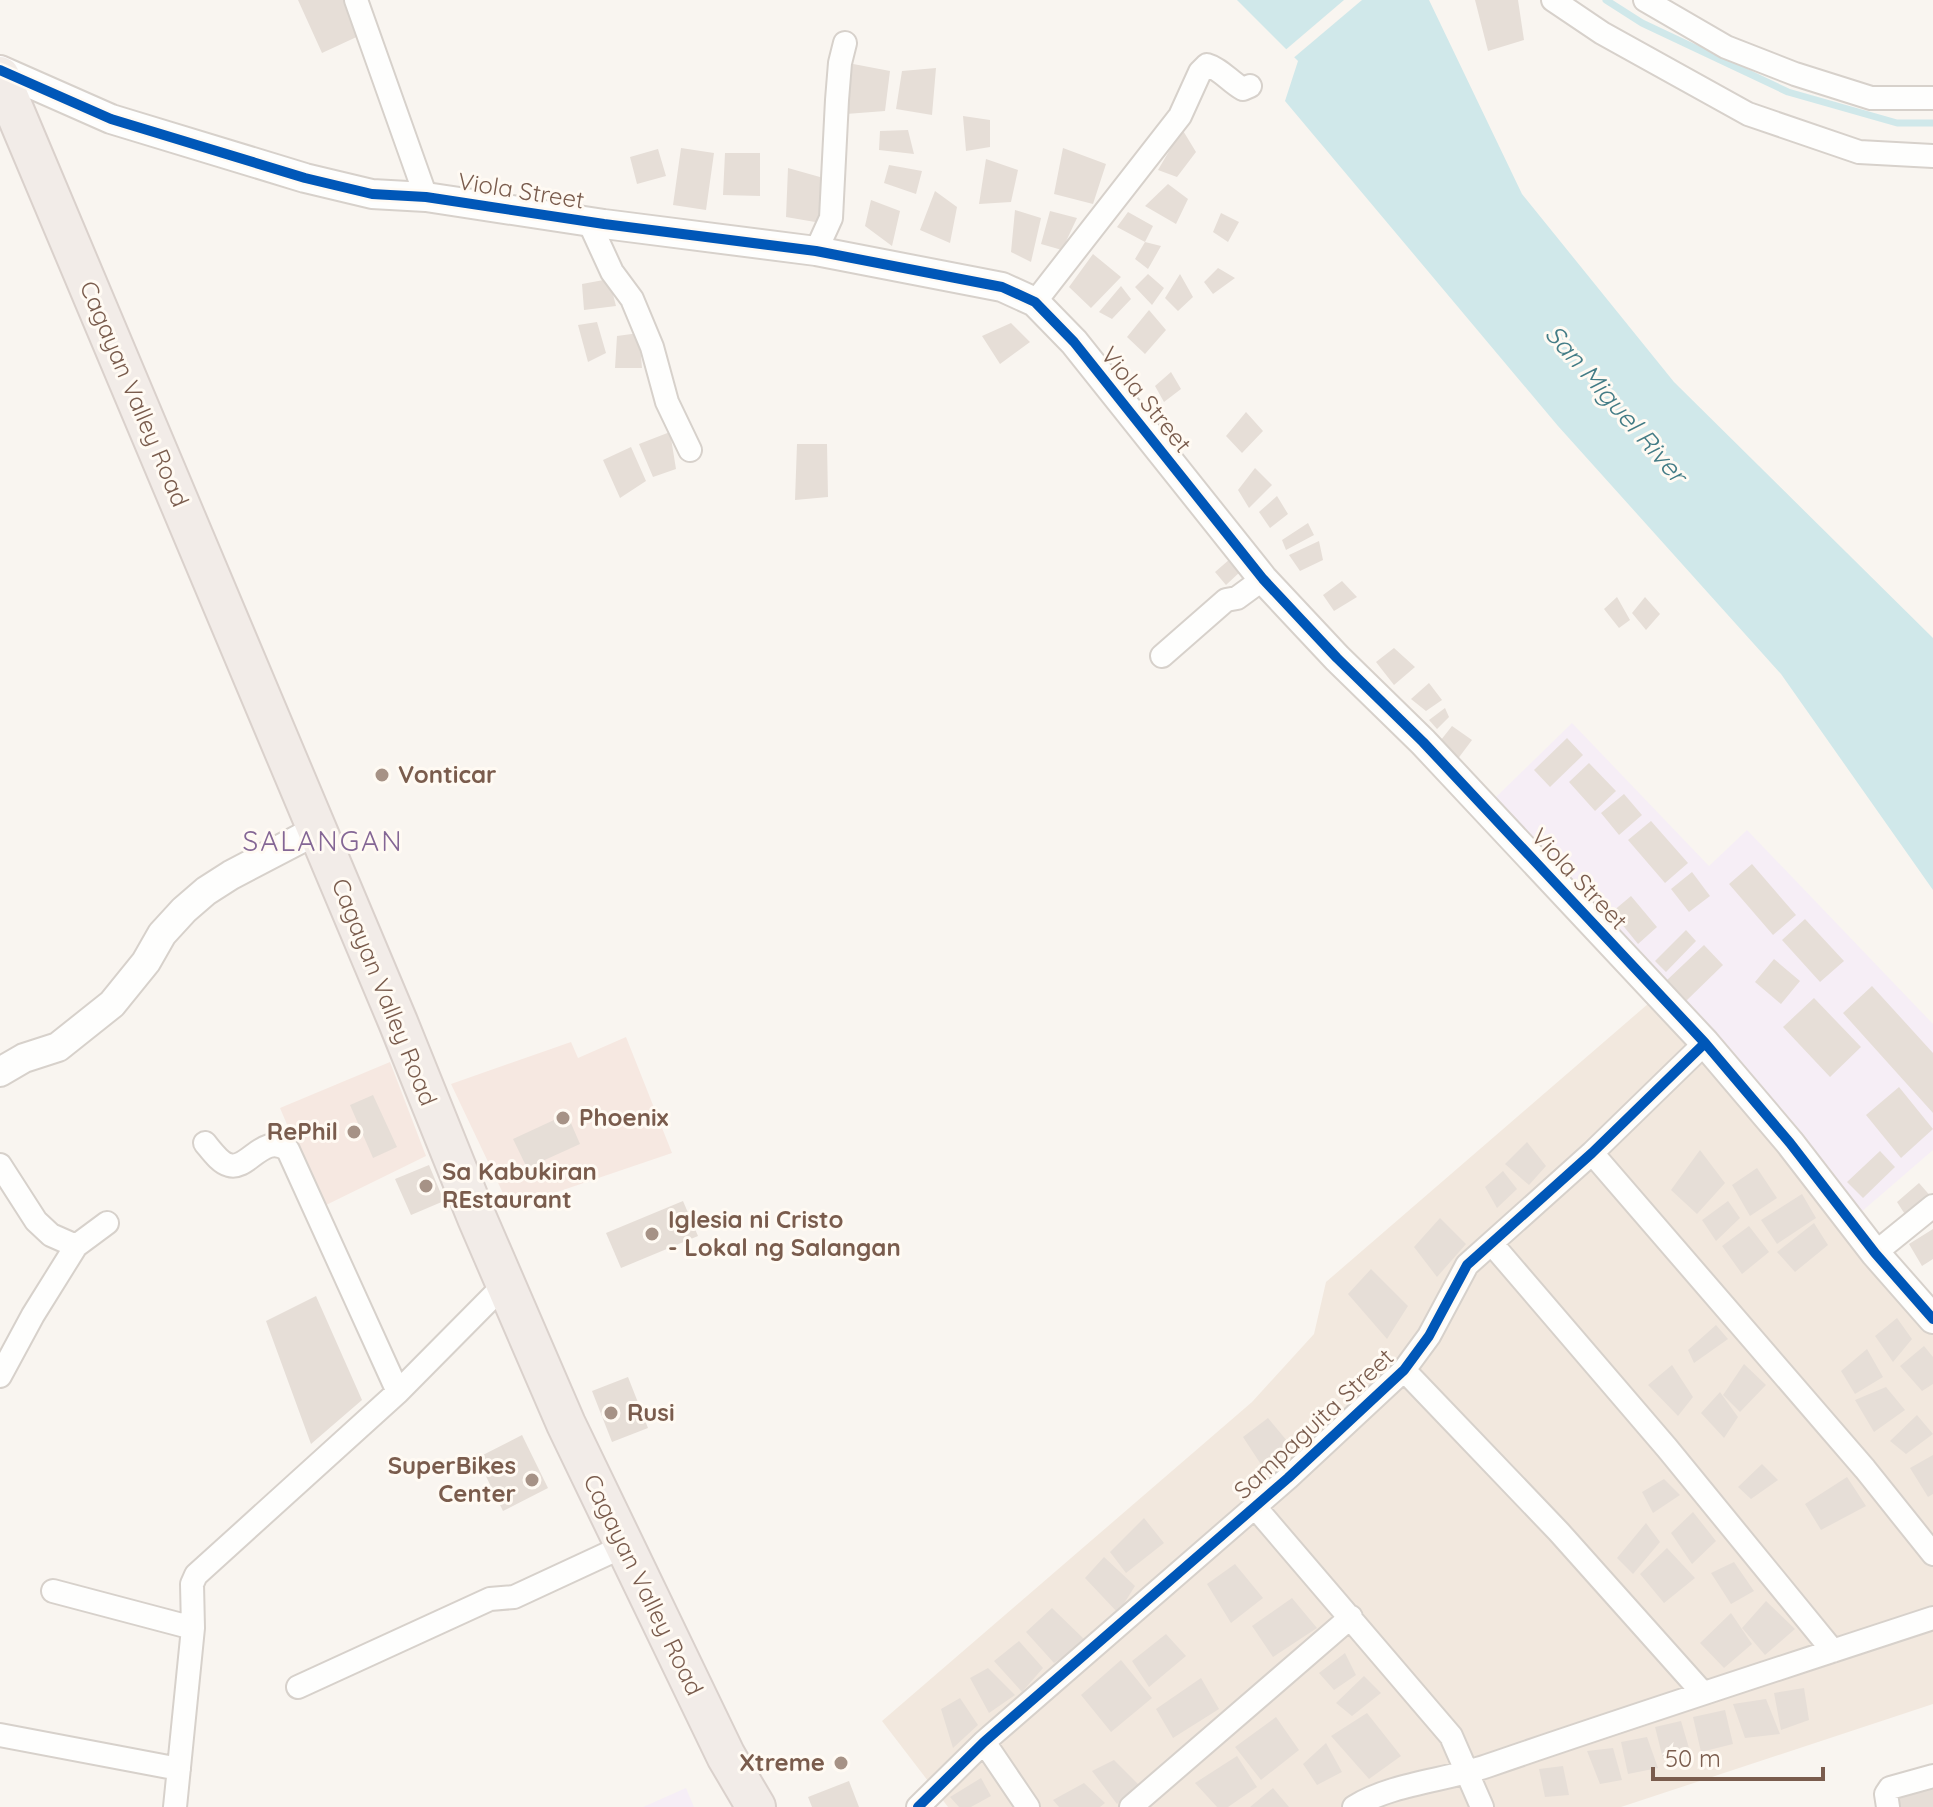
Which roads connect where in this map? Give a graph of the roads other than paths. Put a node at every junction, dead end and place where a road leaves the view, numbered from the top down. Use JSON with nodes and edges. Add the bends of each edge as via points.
{"nodes":[{"id":1,"x":356,"y":0,"type":"edge"},
{"id":2,"x":1553,"y":0,"type":"edge"},
{"id":3,"x":1645,"y":0,"type":"edge"},
{"id":4,"x":845,"y":43,"type":"dead end"},
{"id":5,"x":0,"y":73,"type":"edge"},
{"id":6,"x":1250,"y":86,"type":"dead end"},
{"id":7,"x":1933,"y":98,"type":"edge"},
{"id":8,"x":1933,"y":156,"type":"edge"},
{"id":9,"x":426,"y":197,"type":"junction"},
{"id":10,"x":589,"y":222,"type":"junction"},
{"id":11,"x":816,"y":251,"type":"junction"},
{"id":12,"x":1035,"y":302,"type":"junction"},
{"id":13,"x":690,"y":450,"type":"dead end"},
{"id":14,"x":1263,"y":579,"type":"junction"},
{"id":15,"x":1162,"y":656,"type":"dead end"},
{"id":16,"x":317,"y":830,"type":"junction"},
{"id":17,"x":1705,"y":1043,"type":"junction"},
{"id":18,"x":0,"y":1072,"type":"edge"},
{"id":19,"x":205,"y":1143,"type":"dead end"},
{"id":20,"x":1592,"y":1153,"type":"junction"},
{"id":21,"x":0,"y":1165,"type":"edge"},
{"id":22,"x":1933,"y":1206,"type":"edge"},
{"id":23,"x":107,"y":1223,"type":"dead end"},
{"id":24,"x":1492,"y":1244,"type":"junction"},
{"id":25,"x":76,"y":1246,"type":"junction"},
{"id":26,"x":1875,"y":1253,"type":"junction"},
{"id":27,"x":506,"y":1283,"type":"junction"},
{"id":28,"x":1933,"y":1319,"type":"edge"},
{"id":29,"x":1404,"y":1370,"type":"junction"},
{"id":30,"x":0,"y":1376,"type":"edge"},
{"id":31,"x":398,"y":1392,"type":"junction"},
{"id":32,"x":1255,"y":1507,"type":"junction"},
{"id":33,"x":624,"y":1546,"type":"junction"},
{"id":34,"x":1933,"y":1554,"type":"edge"},
{"id":35,"x":53,"y":1591,"type":"dead end"},
{"id":36,"x":1351,"y":1617,"type":"junction"},
{"id":37,"x":1933,"y":1618,"type":"edge"},
{"id":38,"x":193,"y":1628,"type":"junction"},
{"id":39,"x":1833,"y":1651,"type":"junction"},
{"id":40,"x":298,"y":1687,"type":"dead end"},
{"id":41,"x":1702,"y":1692,"type":"junction"},
{"id":42,"x":0,"y":1735,"type":"edge"},
{"id":43,"x":984,"y":1742,"type":"junction"},
{"id":44,"x":179,"y":1769,"type":"junction"},
{"id":45,"x":1468,"y":1772,"type":"junction"},
{"id":46,"x":1933,"y":1776,"type":"edge"},
{"id":47,"x":175,"y":1807,"type":"edge"},
{"id":48,"x":756,"y":1807,"type":"edge"},
{"id":49,"x":918,"y":1807,"type":"edge"},
{"id":50,"x":1028,"y":1807,"type":"edge"},
{"id":51,"x":1131,"y":1807,"type":"edge"},
{"id":52,"x":1354,"y":1807,"type":"edge"},
{"id":53,"x":1482,"y":1807,"type":"edge"},
{"id":54,"x":1888,"y":1807,"type":"edge"}],
"edges":[{"from":1,"to":9,"type":"street"},
{"from":2,"to":8,"type":"street","via":[[1748,114],[1859,152]]},
{"from":3,"to":7,"type":"street","via":[[1726,47],[1795,74],[1871,98]]},
{"from":4,"to":11,"type":"street","via":[[831,218]]},
{"from":5,"to":9,"type":"street","name":"Viola Street","via":[[111,119],[332,184],[372,194]]},
{"from":5,"to":16,"type":"highway","name":"Cagayan Valley Road"},
{"from":6,"to":12,"type":"street","via":[[1243,89],[1207,65],[1200,72],[1180,116]]},
{"from":9,"to":10,"type":"street","name":"Viola Street"},
{"from":10,"to":11,"type":"street","name":"Viola Street"},
{"from":10,"to":13,"type":"street","via":[[612,272],[632,299],[667,402]]},
{"from":11,"to":12,"type":"street","name":"Viola Street","via":[[1002,287]]},
{"from":12,"to":14,"type":"street","name":"Viola Street","via":[[1074,342]]},
{"from":14,"to":15,"type":"street","via":[[1226,600]]},
{"from":14,"to":17,"type":"street","name":"Viola Street"},
{"from":16,"to":18,"type":"street","via":[[206,891],[162,934],[112,1004],[58,1047]]},
{"from":16,"to":27,"type":"highway","name":"Cagayan Valley Road"},
{"from":17,"to":20,"type":"street","name":"Sampaguita Street"},
{"from":17,"to":26,"type":"street","name":"Viola Street"},
{"from":19,"to":31,"type":"street","via":[[234,1166],[269,1145],[288,1150]]},
{"from":20,"to":24,"type":"street","name":"Sampaguita Street"},
{"from":20,"to":34,"type":"street"},
{"from":21,"to":25,"type":"street","via":[[36,1221]]},
{"from":22,"to":26,"type":"street"},
{"from":23,"to":25,"type":"street"},
{"from":24,"to":29,"type":"street","name":"Sampaguita Street","via":[[1461,1272],[1429,1336]]},
{"from":24,"to":39,"type":"street"},
{"from":25,"to":30,"type":"street"},
{"from":26,"to":28,"type":"street","name":"Viola Street"},
{"from":27,"to":31,"type":"street"},
{"from":27,"to":33,"type":"highway","name":"Cagayan Valley Road"},
{"from":29,"to":32,"type":"street","name":"Sampaguita Street"},
{"from":29,"to":41,"type":"street"},
{"from":31,"to":38,"type":"street","via":[[196,1575]]},
{"from":32,"to":36,"type":"street"},
{"from":32,"to":43,"type":"street","name":"Sampaguita Street"},
{"from":33,"to":40,"type":"street","via":[[514,1597],[490,1599]]},
{"from":33,"to":48,"type":"highway","name":"Cagayan Valley Road"},
{"from":35,"to":38,"type":"street"},
{"from":36,"to":45,"type":"street","via":[[1451,1736]]},
{"from":36,"to":51,"type":"street"},
{"from":37,"to":39,"type":"street"},
{"from":38,"to":44,"type":"street"},
{"from":39,"to":41,"type":"street"},
{"from":41,"to":45,"type":"street"},
{"from":42,"to":44,"type":"street"},
{"from":43,"to":49,"type":"street","name":"Sampaguita Street"},
{"from":43,"to":50,"type":"street"},
{"from":44,"to":47,"type":"street"},
{"from":45,"to":52,"type":"street","via":[[1376,1795]]},
{"from":45,"to":53,"type":"street"},
{"from":46,"to":54,"type":"street","via":[[1890,1788]]}]}
